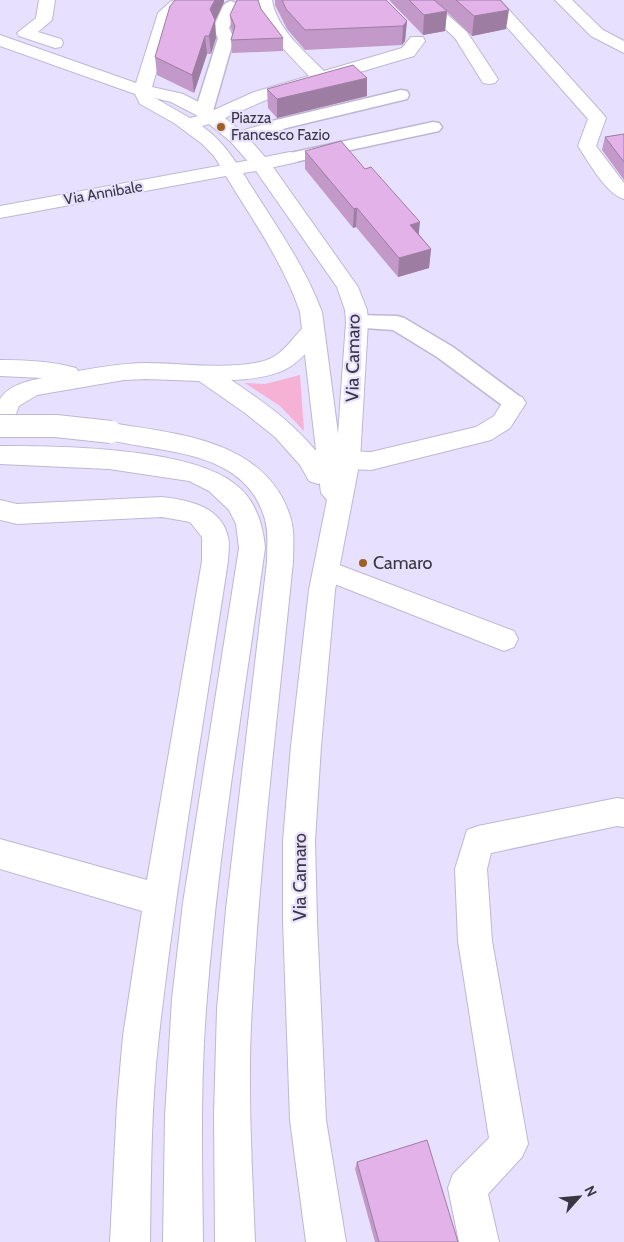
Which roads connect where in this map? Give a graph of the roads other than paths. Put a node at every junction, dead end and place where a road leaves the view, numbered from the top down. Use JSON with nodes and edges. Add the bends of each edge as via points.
{"nodes":[{"id":1,"x":47,"y":0,"type":"edge"},
{"id":2,"x":191,"y":0,"type":"edge"},
{"id":3,"x":264,"y":0,"type":"edge"},
{"id":4,"x":491,"y":0,"type":"edge"},
{"id":5,"x":563,"y":0,"type":"edge"},
{"id":6,"x":231,"y":6,"type":"dead end"},
{"id":7,"x":421,"y":6,"type":"edge"},
{"id":8,"x":405,"y":28,"type":"edge"},
{"id":9,"x":461,"y":35,"type":"junction"},
{"id":10,"x":0,"y":40,"type":"edge"},
{"id":11,"x":417,"y":41,"type":"junction"},
{"id":12,"x":72,"y":48,"type":"dead end"},
{"id":13,"x":624,"y":48,"type":"edge"},
{"id":14,"x":88,"y":53,"type":"dead end"},
{"id":15,"x":90,"y":72,"type":"junction"},
{"id":16,"x":320,"y":77,"type":"junction"},
{"id":17,"x":489,"y":79,"type":"dead end"},
{"id":18,"x":142,"y":91,"type":"junction"},
{"id":19,"x":401,"y":94,"type":"dead end"},
{"id":20,"x":209,"y":114,"type":"junction"},
{"id":21,"x":188,"y":125,"type":"junction"},
{"id":22,"x":278,"y":125,"type":"joint"},
{"id":23,"x":432,"y":127,"type":"dead end"},
{"id":24,"x":238,"y":138,"type":"junction"},
{"id":25,"x":290,"y":158,"type":"joint"},
{"id":26,"x":263,"y":167,"type":"junction"},
{"id":27,"x":234,"y":173,"type":"junction"},
{"id":28,"x":624,"y":193,"type":"edge"},
{"id":29,"x":0,"y":212,"type":"edge"},
{"id":30,"x":357,"y":322,"type":"junction"},
{"id":31,"x":313,"y":329,"type":"junction"},
{"id":32,"x":355,"y":353,"type":"junction"},
{"id":33,"x":316,"y":354,"type":"junction"},
{"id":34,"x":0,"y":368,"type":"edge"},
{"id":35,"x":207,"y":375,"type":"junction"},
{"id":36,"x":91,"y":376,"type":"junction"},
{"id":37,"x":514,"y":403,"type":"joint"},
{"id":38,"x":0,"y":428,"type":"edge"},
{"id":39,"x":109,"y":446,"type":"junction"},
{"id":40,"x":0,"y":455,"type":"edge"},
{"id":41,"x":328,"y":460,"type":"junction"},
{"id":42,"x":0,"y":510,"type":"edge"},
{"id":43,"x":336,"y":512,"type":"junction"},
{"id":44,"x":326,"y":570,"type":"junction"},
{"id":45,"x":504,"y":639,"type":"dead end"},
{"id":46,"x":624,"y":813,"type":"edge"},
{"id":47,"x":0,"y":854,"type":"edge"},
{"id":48,"x":160,"y":900,"type":"junction"},
{"id":49,"x":130,"y":1242,"type":"edge"},
{"id":50,"x":183,"y":1242,"type":"edge"},
{"id":51,"x":235,"y":1242,"type":"edge"},
{"id":52,"x":326,"y":1242,"type":"edge"},
{"id":53,"x":478,"y":1242,"type":"edge"}],
"edges":[{"from":1,"to":12,"type":"main road","via":[[44,20],[25,33]]},
{"from":2,"to":18,"type":"main road","via":[[166,13]]},
{"from":3,"to":16,"type":"main road","via":[[265,10],[273,22]]},
{"from":4,"to":28,"type":"main road","via":[[597,118],[587,146]]},
{"from":5,"to":13,"type":"main road","via":[[597,33]]},
{"from":6,"to":20,"type":"street","via":[[221,28],[226,38]]},
{"from":7,"to":9,"type":"main road"},
{"from":8,"to":11,"type":"main road"},
{"from":9,"to":11,"type":"main road"},
{"from":9,"to":17,"type":"main road"},
{"from":10,"to":15,"type":"main road","name":"Via Camaro"},
{"from":11,"to":16,"type":"main road","via":[[408,52],[400,55]]},
{"from":14,"to":15,"type":"main road"},
{"from":15,"to":18,"type":"main road","name":"Via Camaro"},
{"from":16,"to":20,"type":"main road","via":[[260,96],[234,109]]},
{"from":18,"to":20,"type":"main road","name":"Via Camaro","via":[[160,92]]},
{"from":18,"to":21,"type":"main road","name":"Via Camaro","via":[[146,100]]},
{"from":19,"to":22,"type":"street"},
{"from":20,"to":21,"type":"main road"},
{"from":20,"to":24,"type":"main road","name":"Via Camaro"},
{"from":21,"to":27,"type":"main road","name":"Via Camaro","via":[[221,153]]},
{"from":22,"to":24,"type":"main road"},
{"from":23,"to":25,"type":"street"},
{"from":24,"to":26,"type":"main road","name":"Via Camaro"},
{"from":25,"to":26,"type":"main road","name":"Via Annibale"},
{"from":26,"to":27,"type":"main road","name":"Via Annibale"},
{"from":26,"to":30,"type":"main road","name":"Via Camaro","via":[[347,287]]},
{"from":27,"to":29,"type":"main road","name":"Via Annibale","via":[[206,175]]},
{"from":27,"to":31,"type":"main road","name":"Via Camaro","via":[[301,285],[311,312]]},
{"from":30,"to":32,"type":"main road","name":"Via Camaro"},
{"from":30,"to":37,"type":"street","via":[[397,323],[446,352]]},
{"from":31,"to":33,"type":"main road","name":"Via Camaro"},
{"from":31,"to":35,"type":"main road","via":[[302,345],[283,362]]},
{"from":32,"to":33,"type":"main road"},
{"from":32,"to":41,"type":"main road","name":"Via Camaro"},
{"from":33,"to":41,"type":"main road","name":"Via Camaro"},
{"from":34,"to":36,"type":"main road"},
{"from":35,"to":36,"type":"main road","via":[[146,371]]},
{"from":35,"to":41,"type":"main road"},
{"from":36,"to":38,"type":"main road","via":[[26,389],[11,399]]},
{"from":37,"to":41,"type":"main road","via":[[502,422],[483,434],[371,461]]},
{"from":38,"to":39,"type":"main road","bridge":true,"via":[[56,426]]},
{"from":39,"to":40,"type":"main road"},
{"from":39,"to":50,"type":"main road","via":[[208,479],[227,491],[242,508],[252,536],[199,903],[189,999],[183,1117]]},
{"from":39,"to":51,"type":"main road","via":[[200,449],[235,464],[267,494],[280,528],[280,562],[234,1009]]},
{"from":41,"to":43,"type":"main road"},
{"from":41,"to":43,"type":"main road","name":"Via Camaro"},
{"from":42,"to":48,"type":"main road","via":[[17,514],[171,507],[199,515],[215,537],[214,561]]},
{"from":43,"to":44,"type":"main road","name":"Via Camaro"},
{"from":44,"to":45,"type":"main road"},
{"from":44,"to":52,"type":"main road","name":"Via Camaro","via":[[299,841],[308,1120]]},
{"from":46,"to":53,"type":"main road","via":[[478,841],[471,869],[475,941],[508,1144],[467,1188]]},
{"from":47,"to":48,"type":"main road"},
{"from":48,"to":49,"type":"main road","via":[[141,1036]]}]}
